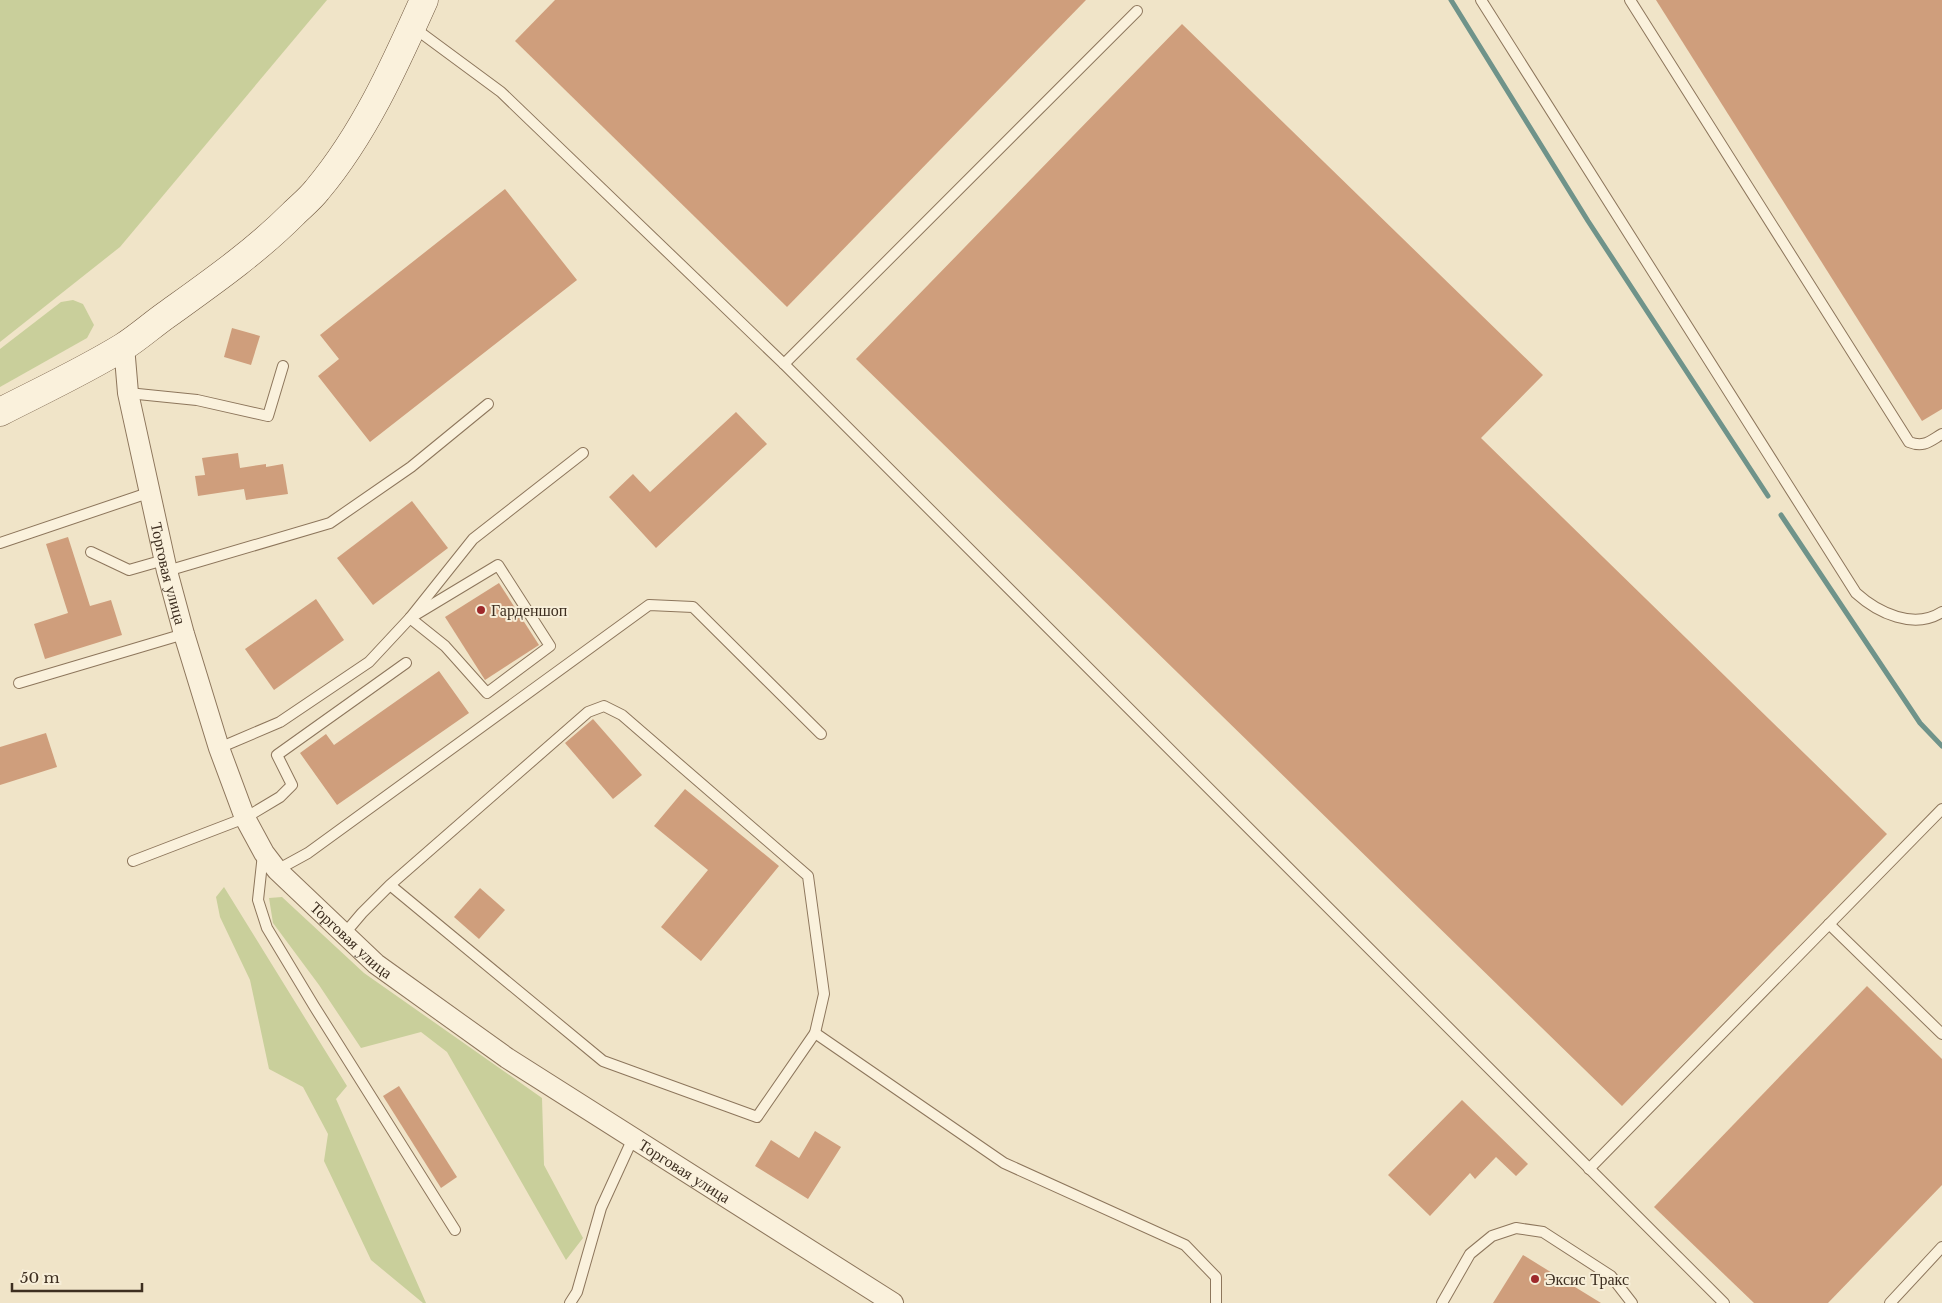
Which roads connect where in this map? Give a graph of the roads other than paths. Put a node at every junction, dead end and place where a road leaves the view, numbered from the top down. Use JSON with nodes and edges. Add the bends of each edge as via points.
{"nodes":[{"id":1,"x":424,"y":0,"type":"edge"},
{"id":2,"x":1481,"y":0,"type":"edge"},
{"id":3,"x":1630,"y":0,"type":"edge"},
{"id":4,"x":1137,"y":11,"type":"dead end"},
{"id":5,"x":412,"y":26,"type":"junction"},
{"id":6,"x":124,"y":346,"type":"junction"},
{"id":7,"x":784,"y":364,"type":"junction"},
{"id":8,"x":283,"y":366,"type":"dead end"},
{"id":9,"x":128,"y":393,"type":"junction"},
{"id":10,"x":488,"y":404,"type":"dead end"},
{"id":11,"x":0,"y":412,"type":"edge"},
{"id":12,"x":1942,"y":434,"type":"edge"},
{"id":13,"x":583,"y":453,"type":"dead end"},
{"id":14,"x":151,"y":492,"type":"junction"},
{"id":15,"x":0,"y":543,"type":"edge"},
{"id":16,"x":91,"y":552,"type":"dead end"},
{"id":17,"x":166,"y":566,"type":"junction"},
{"id":18,"x":1942,"y":612,"type":"edge"},
{"id":19,"x":410,"y":618,"type":"junction"},
{"id":20,"x":184,"y":634,"type":"junction"},
{"id":21,"x":406,"y":663,"type":"dead end"},
{"id":22,"x":19,"y":683,"type":"dead end"},
{"id":23,"x":821,"y":734,"type":"dead end"},
{"id":24,"x":219,"y":748,"type":"junction"},
{"id":25,"x":1942,"y":809,"type":"edge"},
{"id":26,"x":245,"y":818,"type":"junction"},
{"id":27,"x":264,"y":853,"type":"junction"},
{"id":28,"x":134,"y":861,"type":"dead end"},
{"id":29,"x":277,"y":870,"type":"junction"},
{"id":30,"x":390,"y":885,"type":"junction"},
{"id":31,"x":1829,"y":924,"type":"junction"},
{"id":32,"x":345,"y":934,"type":"junction"},
{"id":33,"x":814,"y":1033,"type":"junction"},
{"id":34,"x":1942,"y":1034,"type":"edge"},
{"id":35,"x":633,"y":1138,"type":"junction"},
{"id":36,"x":1589,"y":1169,"type":"junction"},
{"id":37,"x":455,"y":1230,"type":"dead end"},
{"id":38,"x":1942,"y":1247,"type":"edge"},
{"id":39,"x":570,"y":1303,"type":"edge"},
{"id":40,"x":893,"y":1303,"type":"edge"},
{"id":41,"x":1216,"y":1303,"type":"edge"},
{"id":42,"x":1442,"y":1303,"type":"edge"},
{"id":43,"x":1632,"y":1303,"type":"edge"},
{"id":44,"x":1724,"y":1303,"type":"edge"},
{"id":45,"x":1890,"y":1303,"type":"edge"}],
"edges":[{"from":1,"to":5,"type":"main road"},
{"from":2,"to":18,"type":"lane","via":[[1856,593],[1876,609],[1900,617],[1925,618]]},
{"from":3,"to":12,"type":"lane","via":[[1909,442],[1918,445]]},
{"from":4,"to":7,"type":"lane"},
{"from":5,"to":6,"type":"main road","via":[[374,105],[316,191],[252,251]]},
{"from":5,"to":7,"type":"lane","via":[[501,92]]},
{"from":6,"to":9,"type":"street","name":"Торговая улица"},
{"from":6,"to":11,"type":"main road"},
{"from":7,"to":36,"type":"lane"},
{"from":8,"to":9,"type":"lane","via":[[268,416],[197,400]]},
{"from":9,"to":14,"type":"street","name":"Торговая улица"},
{"from":10,"to":17,"type":"lane","via":[[411,467],[330,523]]},
{"from":13,"to":19,"type":"lane","via":[[473,539]]},
{"from":14,"to":15,"type":"lane"},
{"from":14,"to":17,"type":"street","name":"Торговая улица"},
{"from":16,"to":17,"type":"lane","via":[[129,570]]},
{"from":17,"to":20,"type":"street","name":"Торговая улица"},
{"from":19,"to":19,"type":"lane","via":[[445,646],[487,693],[550,646],[498,565]]},
{"from":19,"to":24,"type":"lane","via":[[369,662],[280,722]]},
{"from":20,"to":22,"type":"lane"},
{"from":20,"to":24,"type":"street","name":"Торговая улица"},
{"from":21,"to":26,"type":"lane","via":[[277,755],[292,785],[280,797]]},
{"from":23,"to":29,"type":"lane","via":[[693,607],[649,605],[308,853]]},
{"from":24,"to":26,"type":"street","name":"Торговая улица"},
{"from":25,"to":31,"type":"lane"},
{"from":26,"to":27,"type":"street","name":"Торговая улица"},
{"from":26,"to":28,"type":"lane"},
{"from":27,"to":29,"type":"street","name":"Торговая улица"},
{"from":27,"to":37,"type":"lane","via":[[258,900],[267,928]]},
{"from":29,"to":32,"type":"street","name":"Торговая улица"},
{"from":30,"to":32,"type":"lane"},
{"from":30,"to":33,"type":"lane","via":[[603,1061],[757,1117]]},
{"from":30,"to":33,"type":"lane","via":[[588,712],[604,706],[622,715],[808,876],[824,994]]},
{"from":31,"to":34,"type":"lane"},
{"from":31,"to":36,"type":"lane"},
{"from":32,"to":35,"type":"street","name":"Торговая улица","via":[[376,964],[492,1047]]},
{"from":33,"to":41,"type":"lane","via":[[1004,1163],[1185,1245],[1216,1277]]},
{"from":35,"to":39,"type":"lane","via":[[601,1208],[577,1292]]},
{"from":35,"to":40,"type":"street","name":"Торговая улица"},
{"from":36,"to":44,"type":"lane"},
{"from":38,"to":45,"type":"lane"},
{"from":42,"to":43,"type":"lane","via":[[1470,1254],[1492,1236],[1516,1228],[1543,1232],[1611,1276]]}]}
